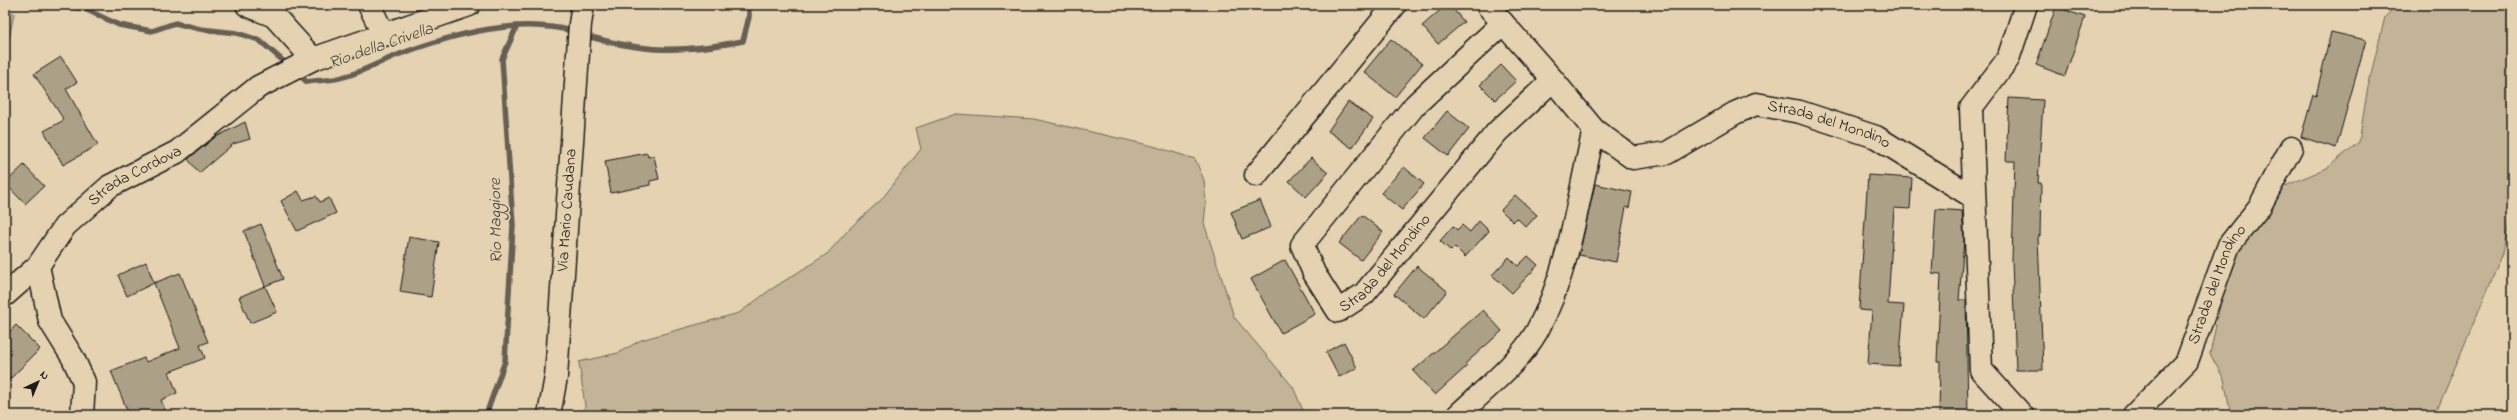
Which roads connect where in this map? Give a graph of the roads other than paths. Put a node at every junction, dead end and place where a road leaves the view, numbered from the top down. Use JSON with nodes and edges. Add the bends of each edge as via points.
{"nodes":[{"id":1,"x":247,"y":5,"type":"edge"},
{"id":2,"x":369,"y":5,"type":"edge"},
{"id":3,"x":469,"y":5,"type":"edge"},
{"id":4,"x":1395,"y":5,"type":"edge"},
{"id":5,"x":1486,"y":5,"type":"edge"},
{"id":6,"x":2026,"y":5,"type":"edge"},
{"id":7,"x":581,"y":15,"type":"edge"},
{"id":8,"x":1503,"y":24,"type":"junction"},
{"id":9,"x":384,"y":35,"type":"junction"},
{"id":10,"x":309,"y":62,"type":"junction"},
{"id":11,"x":1553,"y":80,"type":"junction"},
{"id":12,"x":1594,"y":130,"type":"junction"},
{"id":13,"x":2291,"y":148,"type":"dead end"},
{"id":14,"x":1256,"y":175,"type":"dead end"},
{"id":15,"x":1973,"y":197,"type":"junction"},
{"id":16,"x":38,"y":266,"type":"junction"},
{"id":17,"x":9,"y":288,"type":"edge"},
{"id":18,"x":82,"y":415,"type":"edge"},
{"id":19,"x":549,"y":415,"type":"edge"},
{"id":20,"x":1458,"y":415,"type":"edge"},
{"id":21,"x":2022,"y":415,"type":"edge"},
{"id":22,"x":2134,"y":415,"type":"edge"}],
"edges":[{"from":1,"to":10,"type":"street","via":[[274,16]]},
{"from":2,"to":9,"type":"street"},
{"from":3,"to":9,"type":"street","name":"Strada Cordova"},
{"from":4,"to":14,"type":"street"},
{"from":5,"to":8,"type":"street","name":"Strada del Mondino"},
{"from":6,"to":15,"type":"street","via":[[2008,60],[1971,108]]},
{"from":7,"to":19,"type":"street","name":"Via Mario Caudana","via":[[556,377]]},
{"from":8,"to":11,"type":"street","name":"Strada del Mondino"},
{"from":8,"to":11,"type":"street","name":"Strada del Mondino","via":[[1415,106],[1302,245],[1314,273],[1338,311],[1364,294],[1497,132]]},
{"from":9,"to":10,"type":"street","name":"Strada Cordova"},
{"from":10,"to":16,"type":"street","name":"Strada Cordova","via":[[258,87],[177,152],[110,186],[65,226]]},
{"from":11,"to":12,"type":"street","name":"Strada del Mondino"},
{"from":12,"to":15,"type":"street","name":"Strada del Mondino","via":[[1633,158],[1667,153],[1735,112],[1756,104],[1800,112],[1876,137]]},
{"from":12,"to":20,"type":"street","via":[[1567,252],[1536,331],[1508,368]]},
{"from":13,"to":22,"type":"street","name":"Strada del Mondino","via":[[2260,206],[2230,245],[2187,361]]},
{"from":15,"to":21,"type":"street","via":[[1981,370]]},
{"from":16,"to":17,"type":"street","name":"Strada Cordova"},
{"from":16,"to":18,"type":"street","via":[[50,321],[73,358],[84,382]]}]}
